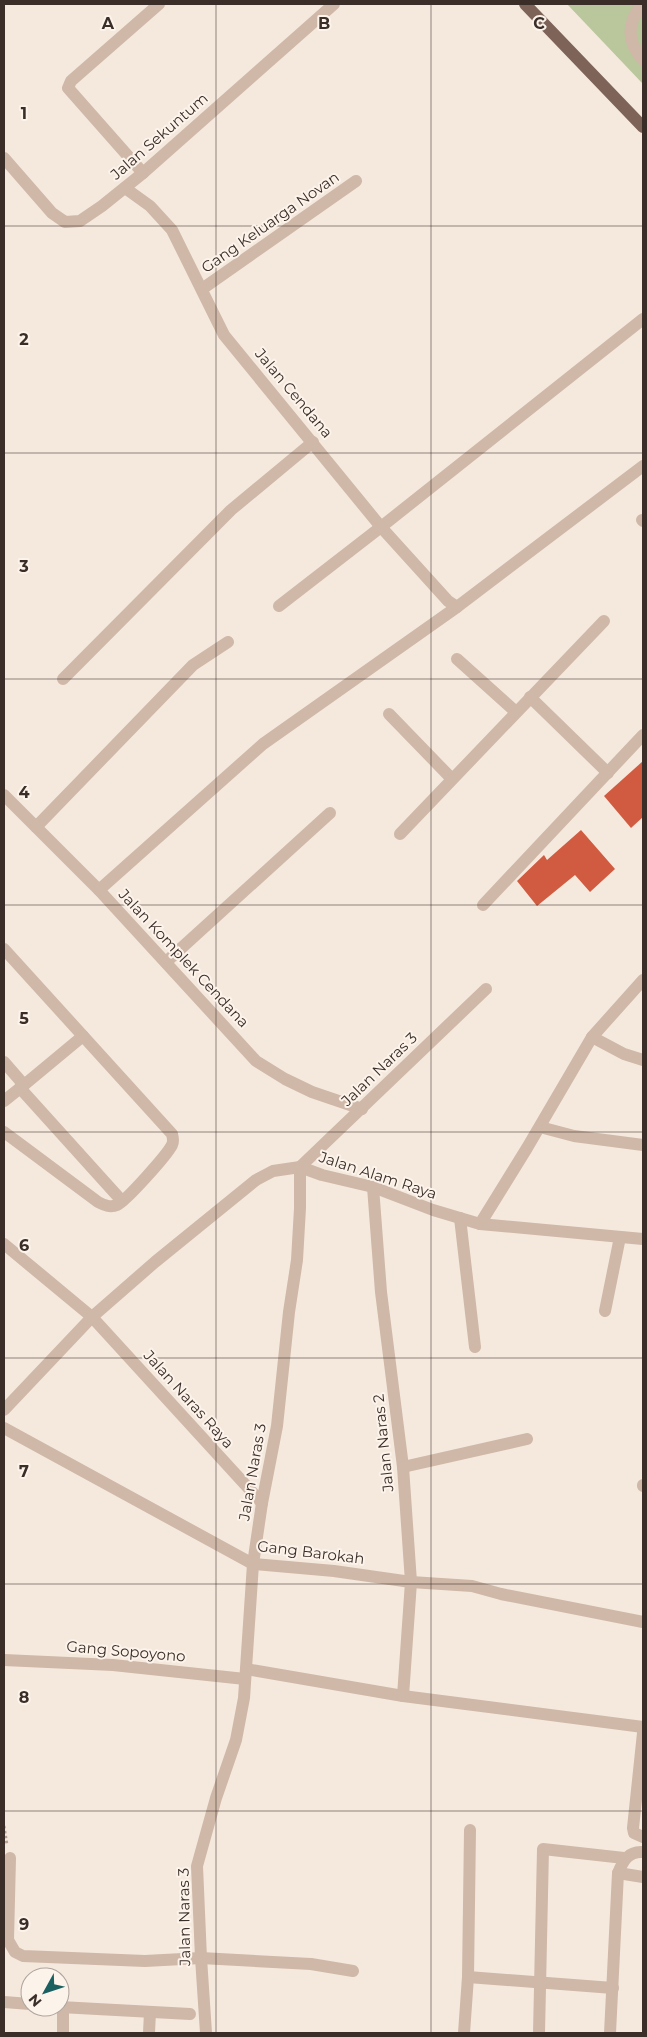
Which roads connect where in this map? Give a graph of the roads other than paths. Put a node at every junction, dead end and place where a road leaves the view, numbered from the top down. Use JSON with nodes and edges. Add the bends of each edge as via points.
{"nodes":[{"id":1,"x":159,"y":4,"type":"edge"},
{"id":2,"x":332,"y":4,"type":"edge"},
{"id":3,"x":525,"y":4,"type":"edge"},
{"id":4,"x":642,"y":4,"type":"edge"},
{"id":5,"x":643,"y":60,"type":"edge"},
{"id":6,"x":643,"y":127,"type":"edge"},
{"id":7,"x":4,"y":158,"type":"edge"},
{"id":8,"x":143,"y":173,"type":"junction"},
{"id":9,"x":356,"y":181,"type":"dead end"},
{"id":10,"x":125,"y":188,"type":"junction"},
{"id":11,"x":202,"y":289,"type":"junction"},
{"id":12,"x":643,"y":319,"type":"edge"},
{"id":13,"x":313,"y":442,"type":"junction"},
{"id":14,"x":643,"y":466,"type":"edge"},
{"id":15,"x":381,"y":527,"type":"junction"},
{"id":16,"x":279,"y":606,"type":"dead end"},
{"id":17,"x":457,"y":607,"type":"junction"},
{"id":18,"x":604,"y":621,"type":"dead end"},
{"id":19,"x":228,"y":642,"type":"dead end"},
{"id":20,"x":457,"y":659,"type":"dead end"},
{"id":21,"x":63,"y":679,"type":"dead end"},
{"id":22,"x":530,"y":697,"type":"junction"},
{"id":23,"x":516,"y":712,"type":"junction"},
{"id":24,"x":389,"y":714,"type":"dead end"},
{"id":25,"x":643,"y":735,"type":"edge"},
{"id":26,"x":608,"y":773,"type":"junction"},
{"id":27,"x":452,"y":778,"type":"junction"},
{"id":28,"x":4,"y":795,"type":"edge"},
{"id":29,"x":330,"y":813,"type":"dead end"},
{"id":30,"x":36,"y":827,"type":"junction"},
{"id":31,"x":400,"y":834,"type":"dead end"},
{"id":32,"x":99,"y":890,"type":"junction"},
{"id":33,"x":483,"y":906,"type":"dead end"},
{"id":34,"x":4,"y":950,"type":"edge"},
{"id":35,"x":166,"y":962,"type":"junction"},
{"id":36,"x":643,"y":980,"type":"edge"},
{"id":37,"x":486,"y":990,"type":"dead end"},
{"id":38,"x":83,"y":1036,"type":"junction"},
{"id":39,"x":592,"y":1037,"type":"junction"},
{"id":40,"x":643,"y":1060,"type":"edge"},
{"id":41,"x":4,"y":1062,"type":"edge"},
{"id":42,"x":22,"y":1086,"type":"junction"},
{"id":43,"x":4,"y":1101,"type":"edge"},
{"id":44,"x":362,"y":1109,"type":"junction"},
{"id":45,"x":540,"y":1126,"type":"junction"},
{"id":46,"x":4,"y":1132,"type":"edge"},
{"id":47,"x":643,"y":1145,"type":"edge"},
{"id":48,"x":300,"y":1167,"type":"junction"},
{"id":49,"x":374,"y":1187,"type":"junction"},
{"id":50,"x":122,"y":1201,"type":"junction"},
{"id":51,"x":460,"y":1218,"type":"junction"},
{"id":52,"x":480,"y":1224,"type":"junction"},
{"id":53,"x":620,"y":1237,"type":"junction"},
{"id":54,"x":643,"y":1239,"type":"edge"},
{"id":55,"x":4,"y":1244,"type":"edge"},
{"id":56,"x":605,"y":1312,"type":"dead end"},
{"id":57,"x":92,"y":1317,"type":"junction"},
{"id":58,"x":476,"y":1347,"type":"dead end"},
{"id":59,"x":4,"y":1410,"type":"edge"},
{"id":60,"x":4,"y":1428,"type":"edge"},
{"id":61,"x":527,"y":1439,"type":"dead end"},
{"id":62,"x":403,"y":1466,"type":"junction"},
{"id":63,"x":262,"y":1503,"type":"junction"},
{"id":64,"x":253,"y":1564,"type":"junction"},
{"id":65,"x":411,"y":1582,"type":"junction"},
{"id":66,"x":643,"y":1622,"type":"edge"},
{"id":67,"x":4,"y":1660,"type":"edge"},
{"id":68,"x":245,"y":1674,"type":"junction"},
{"id":69,"x":403,"y":1696,"type":"junction"},
{"id":70,"x":643,"y":1728,"type":"edge"},
{"id":71,"x":643,"y":1733,"type":"edge"},
{"id":72,"x":470,"y":1830,"type":"dead end"},
{"id":73,"x":643,"y":1837,"type":"edge"},
{"id":74,"x":643,"y":1852,"type":"edge"},
{"id":75,"x":10,"y":1858,"type":"road end"},
{"id":76,"x":624,"y":1858,"type":"junction"},
{"id":77,"x":618,"y":1873,"type":"junction"},
{"id":78,"x":643,"y":1876,"type":"edge"},
{"id":79,"x":201,"y":1958,"type":"junction"},
{"id":80,"x":353,"y":1971,"type":"dead end"},
{"id":81,"x":468,"y":1977,"type":"junction"},
{"id":82,"x":541,"y":1982,"type":"junction"},
{"id":83,"x":613,"y":1988,"type":"junction"},
{"id":84,"x":4,"y":2002,"type":"edge"},
{"id":85,"x":20,"y":2003,"type":"edge"},
{"id":86,"x":70,"y":2007,"type":"edge"},
{"id":87,"x":150,"y":2012,"type":"junction"},
{"id":88,"x":190,"y":2014,"type":"dead end"},
{"id":89,"x":62,"y":2017,"type":"edge"},
{"id":90,"x":209,"y":2031,"type":"edge"},
{"id":91,"x":62,"y":2033,"type":"edge"},
{"id":92,"x":149,"y":2033,"type":"edge"},
{"id":93,"x":464,"y":2033,"type":"edge"},
{"id":94,"x":539,"y":2033,"type":"edge"},
{"id":95,"x":610,"y":2033,"type":"edge"}],
"edges":[{"from":1,"to":8,"type":"street","via":[[71,81],[68,88]]},
{"from":2,"to":8,"type":"street","name":"Jalan Sekuntum"},
{"from":3,"to":6,"type":"main road"},
{"from":4,"to":5,"type":"street","via":[[630,26],[630,42]]},
{"from":7,"to":10,"type":"street","name":"Jalan Sekuntum","via":[[52,213],[65,222],[80,220]]},
{"from":8,"to":10,"type":"street","name":"Jalan Sekuntum"},
{"from":9,"to":11,"type":"street","name":"Gang Keluarga Novan"},
{"from":10,"to":11,"type":"street","name":"Jalan Cendana","via":[[150,206],[172,230]]},
{"from":11,"to":13,"type":"street","name":"Jalan Cendana","via":[[224,335]]},
{"from":12,"to":15,"type":"street"},
{"from":13,"to":15,"type":"street","name":"Jalan Cendana"},
{"from":13,"to":21,"type":"street","via":[[231,510]]},
{"from":14,"to":17,"type":"street"},
{"from":15,"to":16,"type":"street"},
{"from":15,"to":17,"type":"street","name":"Jalan Cendana"},
{"from":17,"to":32,"type":"street","via":[[262,744]]},
{"from":18,"to":22,"type":"street"},
{"from":19,"to":30,"type":"street","via":[[186,671]]},
{"from":20,"to":23,"type":"street"},
{"from":22,"to":23,"type":"street"},
{"from":22,"to":26,"type":"street"},
{"from":23,"to":27,"type":"street"},
{"from":24,"to":27,"type":"street"},
{"from":25,"to":26,"type":"street"},
{"from":26,"to":33,"type":"street"},
{"from":27,"to":31,"type":"street"},
{"from":28,"to":30,"type":"street","name":"Jalan Komplek Cendana"},
{"from":29,"to":35,"type":"street"},
{"from":30,"to":32,"type":"street","name":"Jalan Komplek Cendana"},
{"from":32,"to":35,"type":"street","name":"Jalan Komplek Cendana"},
{"from":34,"to":38,"type":"street"},
{"from":35,"to":44,"type":"street","name":"Jalan Komplek Cendana","via":[[256,1061],[312,1092]]},
{"from":36,"to":39,"type":"street"},
{"from":37,"to":44,"type":"street","name":"Jalan Naras 3"},
{"from":38,"to":42,"type":"street"},
{"from":38,"to":50,"type":"street","via":[[172,1134],[168,1150]]},
{"from":39,"to":40,"type":"street"},
{"from":39,"to":45,"type":"street"},
{"from":41,"to":42,"type":"street"},
{"from":42,"to":43,"type":"street"},
{"from":42,"to":50,"type":"street"},
{"from":44,"to":48,"type":"street","name":"Jalan Naras 3"},
{"from":45,"to":47,"type":"street","via":[[574,1136]]},
{"from":45,"to":52,"type":"street"},
{"from":46,"to":50,"type":"street","via":[[98,1202],[109,1207]]},
{"from":48,"to":49,"type":"street","name":"Jalan Alam Raya"},
{"from":48,"to":57,"type":"street","name":"Jalan Alam Raya","via":[[273,1171],[256,1180]]},
{"from":48,"to":63,"type":"street","name":"Jalan Naras 3","via":[[297,1260],[277,1426]]},
{"from":49,"to":51,"type":"street","name":"Jalan Alam Raya"},
{"from":49,"to":62,"type":"street","name":"Jalan Naras 2","via":[[381,1292]]},
{"from":51,"to":52,"type":"street","name":"Jalan Alam Raya"},
{"from":51,"to":58,"type":"street"},
{"from":52,"to":53,"type":"street","name":"Jalan Alam Raya"},
{"from":53,"to":54,"type":"street","name":"Jalan Alam Raya"},
{"from":53,"to":56,"type":"street"},
{"from":55,"to":57,"type":"street","name":"Jalan Naras Raya"},
{"from":57,"to":59,"type":"street","name":"Jalan Alam Raya"},
{"from":57,"to":63,"type":"street","name":"Jalan Naras Raya"},
{"from":60,"to":64,"type":"street","name":"Gang Barokah"},
{"from":61,"to":62,"type":"street"},
{"from":62,"to":65,"type":"street","name":"Jalan Naras 2"},
{"from":63,"to":64,"type":"street","name":"Jalan Naras 3"},
{"from":64,"to":65,"type":"street","name":"Gang Barokah"},
{"from":64,"to":68,"type":"street","name":"Jalan Naras 3"},
{"from":65,"to":66,"type":"street","name":"Gang Barokah","via":[[472,1586]]},
{"from":65,"to":69,"type":"street","name":"Jalan Naras 2"},
{"from":67,"to":68,"type":"street","name":"Gang Sopoyono"},
{"from":68,"to":69,"type":"street","name":"Gang Sopoyono"},
{"from":68,"to":79,"type":"street","name":"Jalan Naras 3","via":[[236,1740],[197,1866]]},
{"from":69,"to":70,"type":"street","name":"Gang Sopoyono"},
{"from":71,"to":73,"type":"street","via":[[633,1828],[634,1833]]},
{"from":72,"to":81,"type":"street"},
{"from":74,"to":76,"type":"street"},
{"from":75,"to":79,"type":"street","via":[[8,1940],[15,1952],[23,1956],[145,1961]]},
{"from":76,"to":77,"type":"street"},
{"from":76,"to":82,"type":"street","via":[[543,1849]]},
{"from":77,"to":78,"type":"street"},
{"from":77,"to":83,"type":"street"},
{"from":79,"to":80,"type":"street","via":[[311,1964]]},
{"from":79,"to":90,"type":"street","name":"Jalan Naras 3"},
{"from":81,"to":82,"type":"street"},
{"from":81,"to":93,"type":"street"},
{"from":82,"to":83,"type":"street"},
{"from":82,"to":94,"type":"street"},
{"from":83,"to":95,"type":"street"},
{"from":84,"to":85,"type":"street"},
{"from":86,"to":87,"type":"street"},
{"from":87,"to":88,"type":"street"},
{"from":87,"to":92,"type":"street"},
{"from":89,"to":91,"type":"street"}]}
